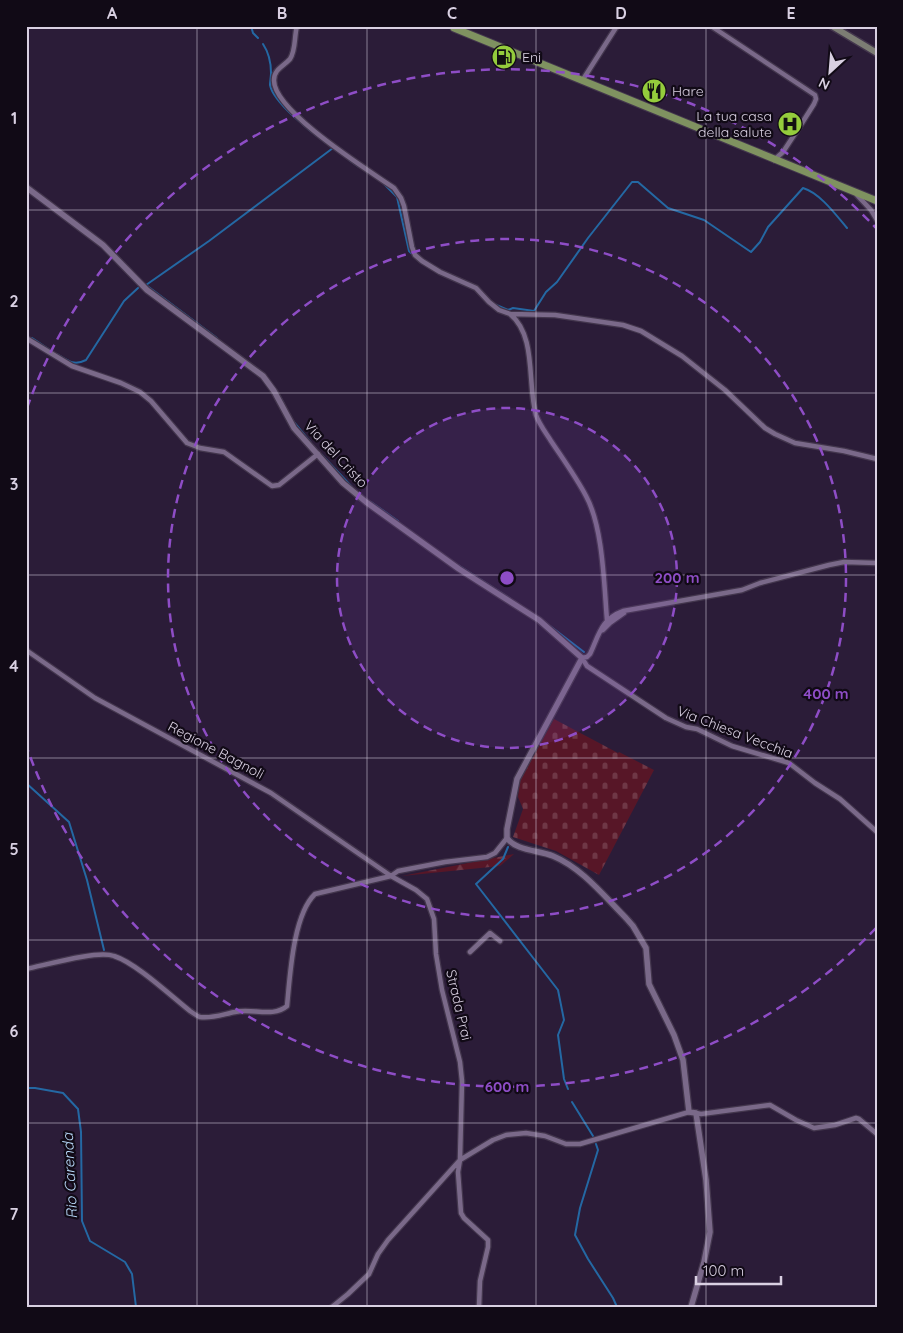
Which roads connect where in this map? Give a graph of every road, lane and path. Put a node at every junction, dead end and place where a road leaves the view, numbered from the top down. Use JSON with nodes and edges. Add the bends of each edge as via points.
{"nodes":[{"id":1,"x":297,"y":26,"type":"edge"},
{"id":2,"x":446,"y":26,"type":"edge"},
{"id":3,"x":617,"y":26,"type":"edge"},
{"id":4,"x":832,"y":26,"type":"edge"},
{"id":5,"x":457,"y":27,"type":"edge"},
{"id":6,"x":712,"y":27,"type":"edge"},
{"id":7,"x":877,"y":53,"type":"edge"},
{"id":8,"x":582,"y":81,"type":"junction"},
{"id":9,"x":774,"y":160,"type":"junction"},
{"id":10,"x":26,"y":187,"type":"edge"},
{"id":11,"x":856,"y":194,"type":"junction"},
{"id":12,"x":877,"y":201,"type":"edge"},
{"id":13,"x":877,"y":220,"type":"edge"},
{"id":14,"x":510,"y":314,"type":"junction"},
{"id":15,"x":26,"y":338,"type":"edge"},
{"id":16,"x":318,"y":454,"type":"junction"},
{"id":17,"x":877,"y":459,"type":"edge"},
{"id":18,"x":877,"y":563,"type":"edge"},
{"id":19,"x":630,"y":610,"type":"junction"},
{"id":20,"x":607,"y":620,"type":"junction"},
{"id":21,"x":598,"y":638,"type":"junction"},
{"id":22,"x":26,"y":650,"type":"edge"},
{"id":23,"x":582,"y":658,"type":"junction"},
{"id":24,"x":877,"y":832,"type":"edge"},
{"id":25,"x":508,"y":838,"type":"junction"},
{"id":26,"x":392,"y":876,"type":"junction"},
{"id":27,"x":500,"y":941,"type":"dead end"},
{"id":28,"x":470,"y":952,"type":"dead end"},
{"id":29,"x":26,"y":969,"type":"edge"},
{"id":30,"x":689,"y":1112,"type":"junction"},
{"id":31,"x":696,"y":1113,"type":"junction"},
{"id":32,"x":877,"y":1134,"type":"edge"},
{"id":33,"x":460,"y":1160,"type":"junction"},
{"id":34,"x":332,"y":1307,"type":"edge"},
{"id":35,"x":479,"y":1307,"type":"edge"},
{"id":36,"x":692,"y":1307,"type":"edge"}],
"edges":[{"from":1,"to":14,"type":"street","via":[[293,54],[275,76],[277,92],[312,129],[394,188],[404,206],[412,247],[422,261],[476,288],[499,310]]},
{"from":2,"to":5,"type":"main road","via":[[450,29]]},
{"from":3,"to":8,"type":"street"},
{"from":4,"to":7,"type":"main road"},
{"from":5,"to":8,"type":"main road","via":[[470,36]]},
{"from":6,"to":9,"type":"street","via":[[815,95],[806,117]]},
{"from":8,"to":9,"type":"main road"},
{"from":9,"to":11,"type":"main road"},
{"from":10,"to":16,"type":"street","name":"Via del Cristo","via":[[103,245],[147,290],[263,376],[294,428]]},
{"from":11,"to":12,"type":"main road"},
{"from":11,"to":13,"type":"street"},
{"from":14,"to":17,"type":"street","via":[[555,315],[623,325],[641,331],[682,356],[775,434],[795,442]]},
{"from":14,"to":20,"type":"street","via":[[517,320],[526,344],[533,400],[540,423],[586,496],[596,523]]},
{"from":15,"to":16,"type":"street","via":[[72,366],[140,392],[188,443],[224,452],[272,486],[278,485]]},
{"from":16,"to":23,"type":"street","name":"Via del Cristo","via":[[343,483],[366,502],[458,569],[539,620]]},
{"from":18,"to":19,"type":"street","via":[[837,563],[742,590]]},
{"from":19,"to":20,"type":"street","via":[[614,614]]},
{"from":19,"to":21,"type":"street","via":[[610,623]]},
{"from":20,"to":21,"type":"street"},
{"from":21,"to":23,"type":"street","via":[[590,654]]},
{"from":22,"to":26,"type":"street","name":"Regione Bagnoli","via":[[94,698],[271,793]]},
{"from":23,"to":24,"type":"street","name":"Via Chiesa Vecchia","via":[[587,666],[666,718],[732,746],[789,763]]},
{"from":23,"to":25,"type":"street","via":[[517,779]]},
{"from":25,"to":26,"type":"street","via":[[496,853],[487,857],[398,871]]},
{"from":25,"to":30,"type":"street","via":[[515,845],[552,855],[580,873],[626,918],[643,941],[648,955],[649,984],[684,1060]]},
{"from":26,"to":29,"type":"street","via":[[315,894],[308,900],[291,958],[287,1006],[282,1011],[248,1010],[200,1017],[129,963],[113,955],[99,954]]},
{"from":26,"to":33,"type":"street","name":"Strada Prai","via":[[427,899],[434,919],[442,990],[460,1062]]},
{"from":27,"to":28,"type":"street","via":[[490,933]]},
{"from":30,"to":31,"type":"street"},
{"from":30,"to":33,"type":"street","via":[[580,1144],[566,1144],[526,1133],[506,1135]]},
{"from":31,"to":32,"type":"street","via":[[770,1104],[814,1128],[860,1118]]},
{"from":31,"to":36,"type":"street","via":[[710,1232]]},
{"from":33,"to":34,"type":"street","via":[[388,1240],[369,1274]]},
{"from":33,"to":35,"type":"street","name":"Strada Prai","via":[[461,1213],[489,1244],[481,1275]]}]}
